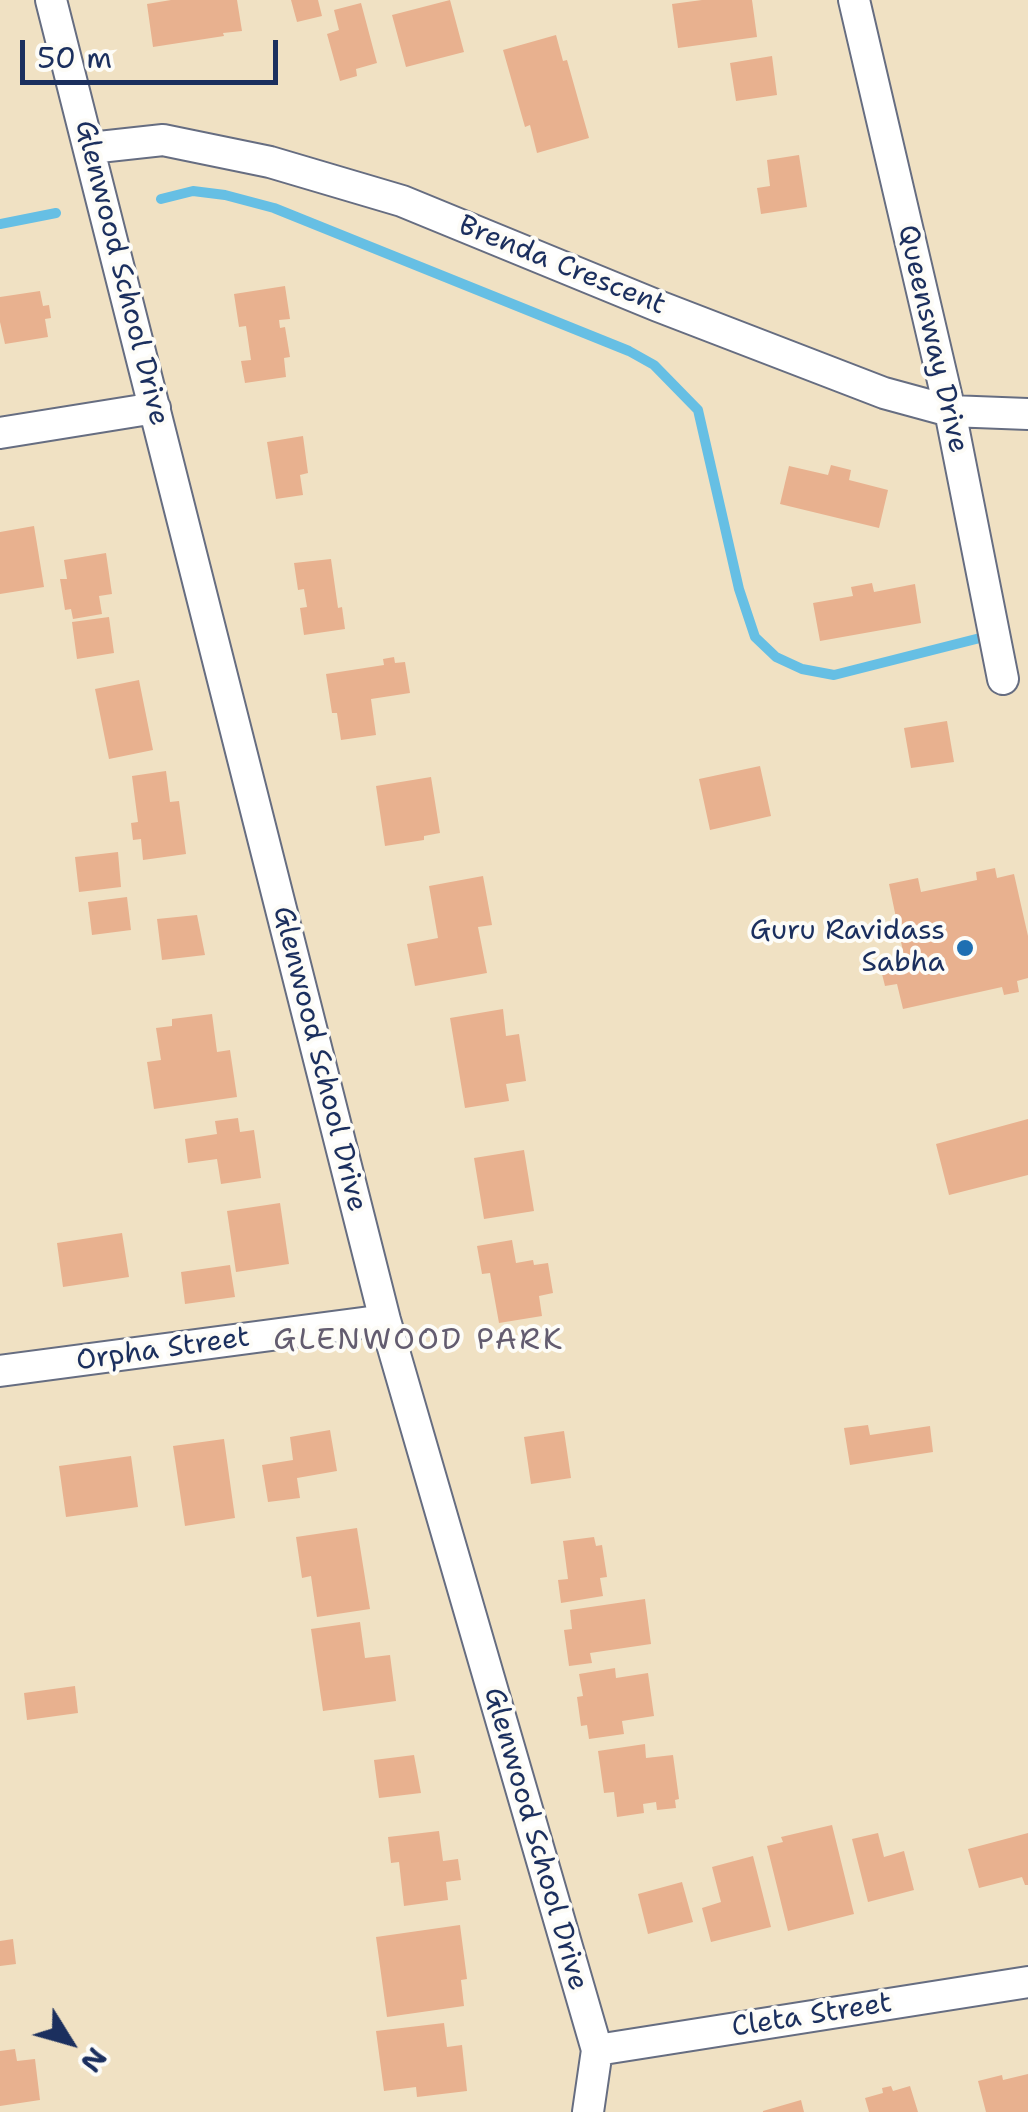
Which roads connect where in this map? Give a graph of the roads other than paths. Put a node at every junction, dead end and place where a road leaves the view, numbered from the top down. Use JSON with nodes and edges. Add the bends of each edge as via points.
{"nodes":[{"id":1,"x":51,"y":0,"type":"edge"},
{"id":2,"x":854,"y":0,"type":"edge"},
{"id":3,"x":90,"y":148,"type":"junction"},
{"id":4,"x":155,"y":408,"type":"junction"},
{"id":5,"x":950,"y":411,"type":"junction"},
{"id":6,"x":1028,"y":414,"type":"edge"},
{"id":7,"x":0,"y":432,"type":"edge"},
{"id":8,"x":1003,"y":679,"type":"dead end"},
{"id":9,"x":385,"y":1320,"type":"junction"},
{"id":10,"x":0,"y":1372,"type":"edge"},
{"id":11,"x":1028,"y":1982,"type":"edge"},
{"id":12,"x":596,"y":2050,"type":"junction"},
{"id":13,"x":588,"y":2112,"type":"edge"}],
"edges":[{"from":1,"to":3,"type":"street","name":"Glenwood School Drive"},
{"from":2,"to":5,"type":"street","name":"Queensway Drive"},
{"from":3,"to":4,"type":"street","name":"Glenwood School Drive"},
{"from":3,"to":5,"type":"street","name":"Brenda Crescent","via":[[163,140],[270,162],[402,201],[826,372]]},
{"from":4,"to":7,"type":"street"},
{"from":4,"to":9,"type":"street","name":"Glenwood School Drive"},
{"from":5,"to":6,"type":"street","name":"Brenda Crescent"},
{"from":5,"to":8,"type":"street","name":"Queensway Drive"},
{"from":9,"to":10,"type":"street","name":"Orpha Street"},
{"from":9,"to":12,"type":"street","name":"Glenwood School Drive"},
{"from":11,"to":12,"type":"street","name":"Cleta Street"},
{"from":12,"to":13,"type":"street","name":"Glenwood School Drive"}]}
